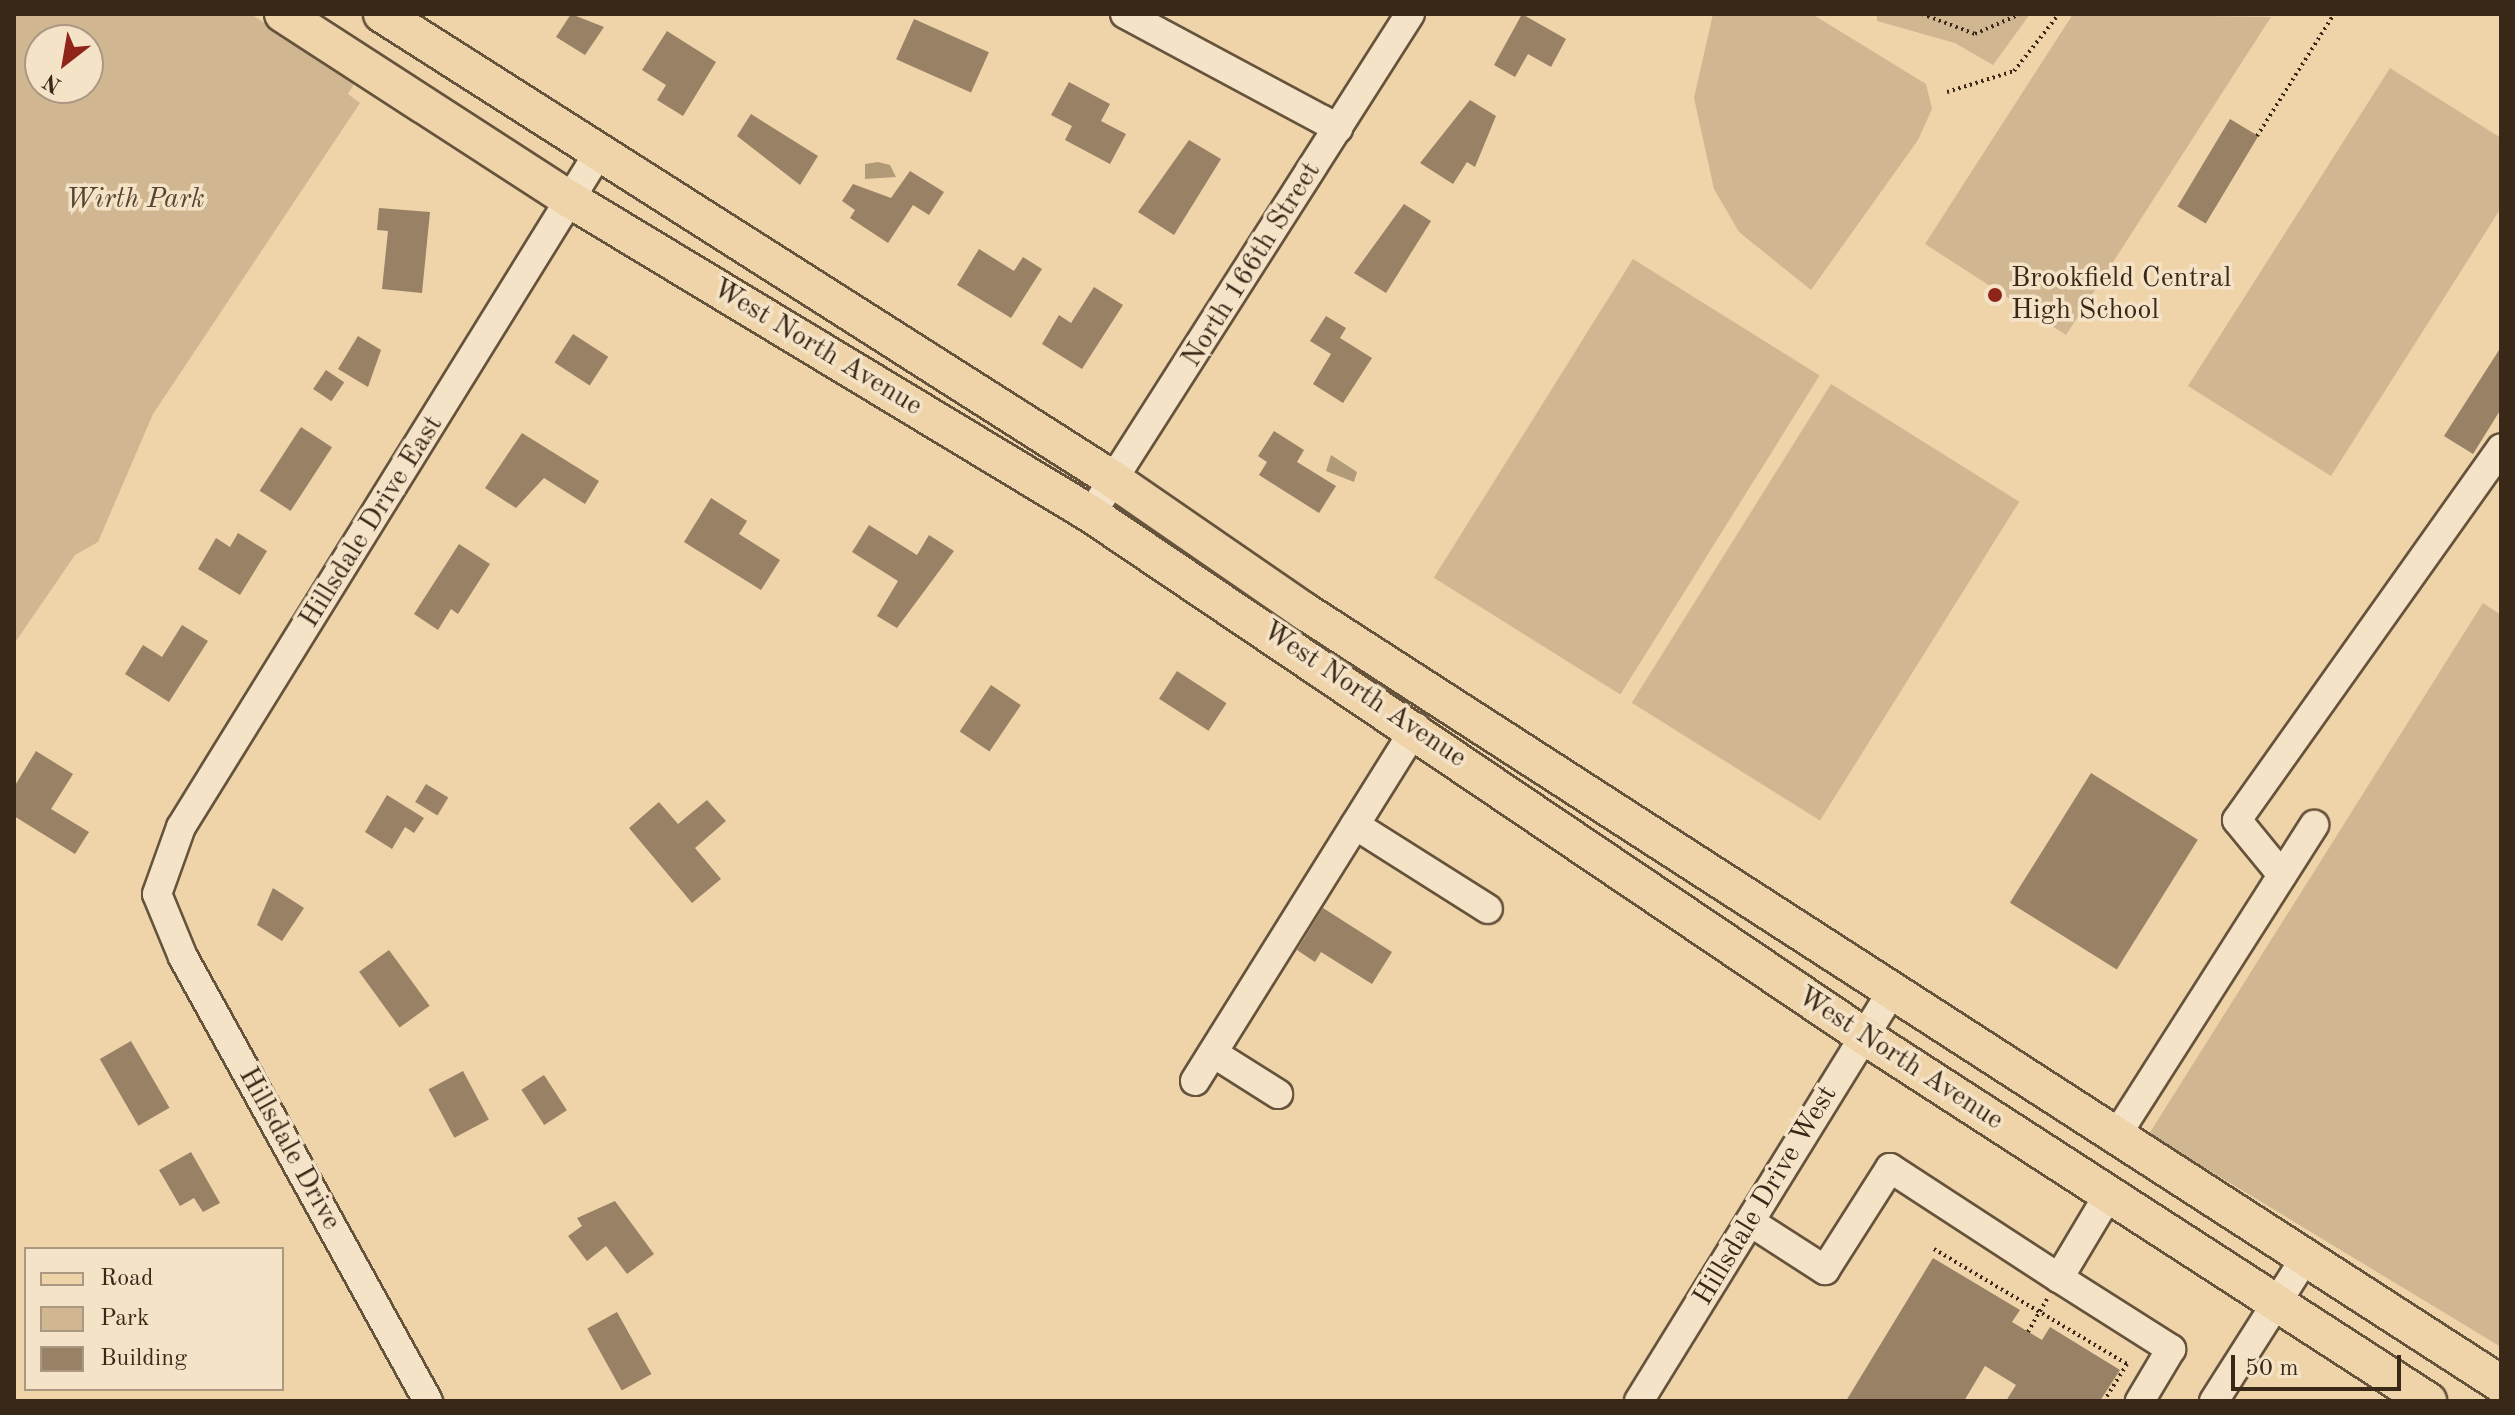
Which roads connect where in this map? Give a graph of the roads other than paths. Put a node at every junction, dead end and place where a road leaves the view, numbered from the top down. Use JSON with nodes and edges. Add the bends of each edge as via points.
{"nodes":[{"id":1,"x":283,"y":14,"type":"edge"},
{"id":2,"x":382,"y":14,"type":"edge"},
{"id":3,"x":1125,"y":14,"type":"edge"},
{"id":4,"x":1410,"y":14,"type":"edge"},
{"id":5,"x":1338,"y":128,"type":"junction"},
{"id":6,"x":598,"y":154,"type":"junction"},
{"id":7,"x":571,"y":200,"type":"junction"},
{"id":8,"x":2501,"y":448,"type":"edge"},
{"id":9,"x":1114,"y":480,"type":"junction"},
{"id":10,"x":1091,"y":514,"type":"junction"},
{"id":11,"x":1416,"y":727,"type":"junction"},
{"id":12,"x":1355,"y":825,"type":"junction"},
{"id":13,"x":2314,"y":825,"type":"dead end"},
{"id":14,"x":2282,"y":875,"type":"junction"},
{"id":15,"x":157,"y":894,"type":"joint"},
{"id":16,"x":1488,"y":909,"type":"dead end"},
{"id":17,"x":1893,"y":990,"type":"junction"},
{"id":18,"x":1864,"y":1036,"type":"junction"},
{"id":19,"x":1213,"y":1053,"type":"junction"},
{"id":20,"x":1195,"y":1081,"type":"dead end"},
{"id":21,"x":1278,"y":1094,"type":"dead end"},
{"id":22,"x":2116,"y":1136,"type":"junction"},
{"id":23,"x":2109,"y":1194,"type":"junction"},
{"id":24,"x":1752,"y":1223,"type":"junction"},
{"id":25,"x":2305,"y":1258,"type":"junction"},
{"id":26,"x":2059,"y":1278,"type":"junction"},
{"id":27,"x":2275,"y":1302,"type":"junction"},
{"id":28,"x":2501,"y":1384,"type":"edge"},
{"id":29,"x":428,"y":1401,"type":"edge"},
{"id":30,"x":1639,"y":1401,"type":"edge"},
{"id":31,"x":2140,"y":1401,"type":"edge"},
{"id":32,"x":2214,"y":1401,"type":"edge"},
{"id":33,"x":2428,"y":1401,"type":"edge"}],
"edges":[{"from":1,"to":7,"type":"main road","name":"West North Avenue"},
{"from":2,"to":6,"type":"main road","name":"West North Avenue"},
{"from":3,"to":5,"type":"street"},
{"from":4,"to":5,"type":"street","name":"North 166th Street"},
{"from":5,"to":9,"type":"street","name":"North 166th Street"},
{"from":6,"to":7,"type":"street","name":"Hillsdale Drive East"},
{"from":6,"to":9,"type":"main road","name":"West North Avenue"},
{"from":7,"to":10,"type":"main road","name":"West North Avenue"},
{"from":7,"to":15,"type":"street","name":"Hillsdale Drive East","via":[[181,827]]},
{"from":8,"to":14,"type":"street","via":[[2237,820]]},
{"from":9,"to":10,"type":"street","name":"North 166th Street"},
{"from":9,"to":17,"type":"main road","name":"West North Avenue"},
{"from":10,"to":11,"type":"main road","name":"West North Avenue"},
{"from":11,"to":12,"type":"street"},
{"from":11,"to":18,"type":"main road","name":"West North Avenue"},
{"from":12,"to":16,"type":"street"},
{"from":12,"to":19,"type":"street"},
{"from":13,"to":14,"type":"street"},
{"from":14,"to":22,"type":"street"},
{"from":15,"to":29,"type":"street","name":"Hillsdale Drive","via":[[183,957]]},
{"from":17,"to":18,"type":"street","name":"Hillsdale Drive West"},
{"from":17,"to":22,"type":"main road","name":"West North Avenue"},
{"from":18,"to":23,"type":"main road","name":"West North Avenue"},
{"from":18,"to":24,"type":"street","name":"Hillsdale Drive West"},
{"from":19,"to":20,"type":"street"},
{"from":19,"to":21,"type":"street"},
{"from":22,"to":25,"type":"main road","name":"West North Avenue"},
{"from":23,"to":26,"type":"street"},
{"from":23,"to":27,"type":"main road","name":"West North Avenue"},
{"from":24,"to":26,"type":"street","via":[[1825,1270],[1890,1168]]},
{"from":24,"to":30,"type":"street","name":"Hillsdale Drive West"},
{"from":25,"to":27,"type":"street"},
{"from":25,"to":28,"type":"main road","name":"West North Avenue"},
{"from":26,"to":31,"type":"street","via":[[2171,1349]]},
{"from":27,"to":32,"type":"street"},
{"from":27,"to":33,"type":"main road","name":"West North Avenue"}]}
